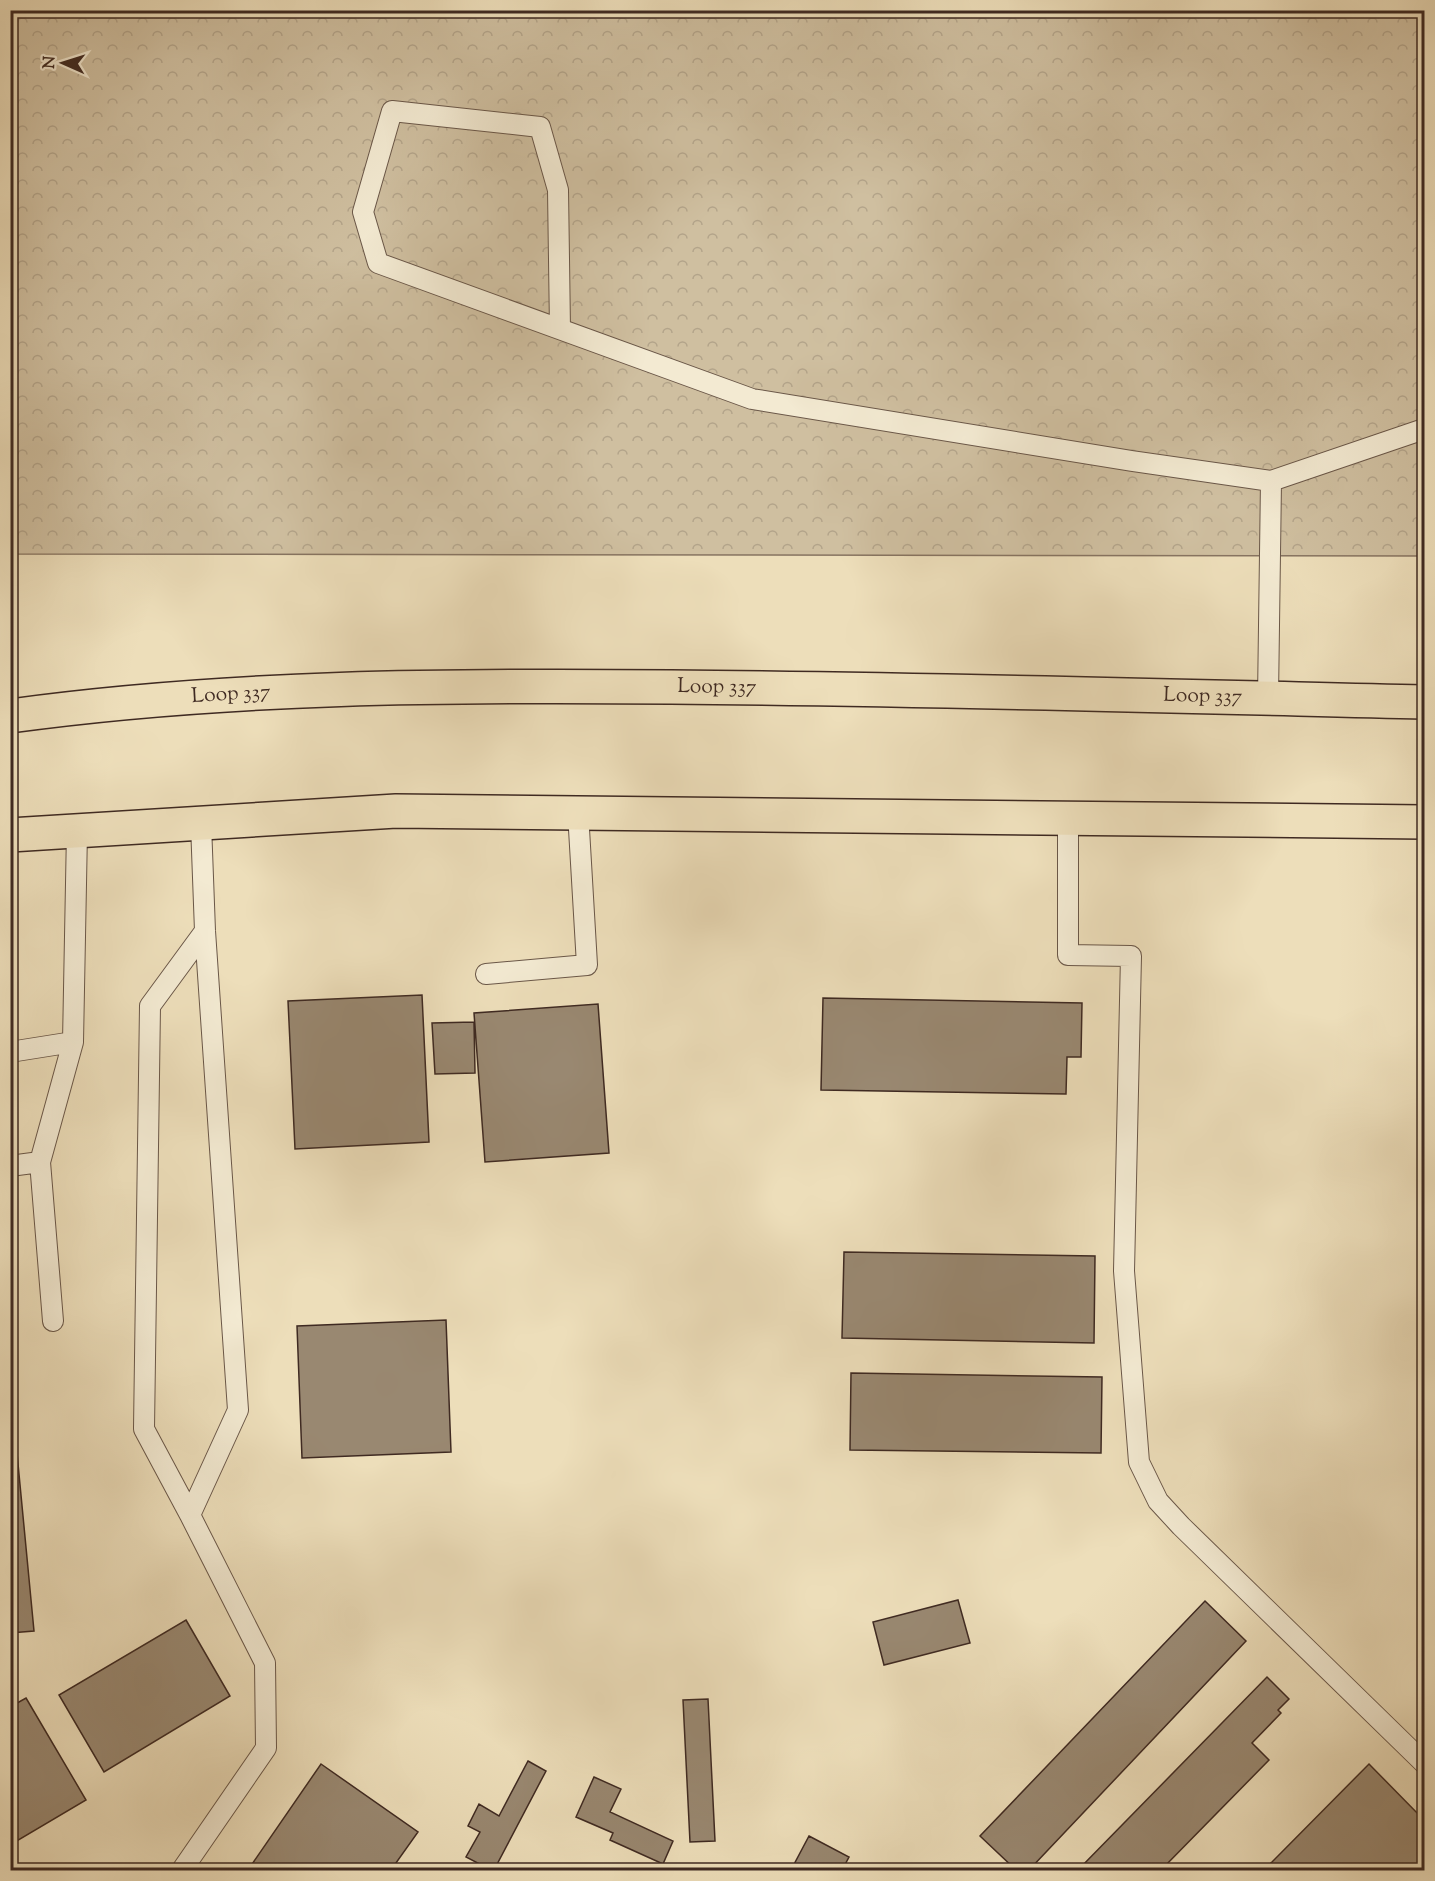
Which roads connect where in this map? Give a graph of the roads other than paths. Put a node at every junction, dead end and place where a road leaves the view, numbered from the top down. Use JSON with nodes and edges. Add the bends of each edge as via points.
{"nodes":[{"id":1,"x":560,"y":329,"type":"junction"},
{"id":2,"x":1425,"y":429,"type":"edge"},
{"id":3,"x":1271,"y":481,"type":"junction"},
{"id":4,"x":1268,"y":698,"type":"junction"},
{"id":5,"x":1425,"y":702,"type":"edge"},
{"id":6,"x":10,"y":716,"type":"edge"},
{"id":7,"x":578,"y":812,"type":"junction"},
{"id":8,"x":1068,"y":817,"type":"junction"},
{"id":9,"x":1425,"y":822,"type":"edge"},
{"id":10,"x":201,"y":824,"type":"junction"},
{"id":11,"x":78,"y":831,"type":"junction"},
{"id":12,"x":10,"y":836,"type":"edge"},
{"id":13,"x":205,"y":931,"type":"junction"},
{"id":14,"x":486,"y":974,"type":"dead end"},
{"id":15,"x":73,"y":1042,"type":"junction"},
{"id":16,"x":10,"y":1052,"type":"edge"},
{"id":17,"x":40,"y":1162,"type":"junction"},
{"id":18,"x":10,"y":1166,"type":"edge"},
{"id":19,"x":53,"y":1321,"type":"dead end"},
{"id":20,"x":190,"y":1515,"type":"junction"},
{"id":21,"x":1425,"y":1762,"type":"edge"},
{"id":22,"x":182,"y":1870,"type":"edge"}],
"edges":[{"from":1,"to":1,"type":"lane","via":[[378,263],[363,212],[392,111],[540,127],[558,190]]},
{"from":1,"to":3,"type":"lane","via":[[752,399]]},
{"from":2,"to":3,"type":"lane"},
{"from":3,"to":4,"type":"lane"},
{"from":4,"to":5,"type":"main road","name":"Loop 337"},
{"from":4,"to":6,"type":"main road","name":"Loop 337","via":[[706,687],[402,688],[141,701]]},
{"from":7,"to":8,"type":"main road"},
{"from":7,"to":10,"type":"main road","via":[[396,811]]},
{"from":7,"to":14,"type":"lane","via":[[587,965]]},
{"from":8,"to":9,"type":"main road"},
{"from":8,"to":21,"type":"lane","via":[[1068,955],[1131,956],[1124,1271],[1139,1462],[1158,1501],[1181,1526]]},
{"from":10,"to":11,"type":"main road"},
{"from":10,"to":13,"type":"lane"},
{"from":11,"to":12,"type":"main road"},
{"from":11,"to":15,"type":"lane"},
{"from":13,"to":20,"type":"lane","via":[[238,1410]]},
{"from":13,"to":20,"type":"lane","via":[[150,1006],[144,1429]]},
{"from":15,"to":16,"type":"lane"},
{"from":15,"to":17,"type":"lane"},
{"from":17,"to":18,"type":"lane"},
{"from":17,"to":19,"type":"lane"},
{"from":20,"to":22,"type":"lane","via":[[265,1663],[266,1748]]}]}
